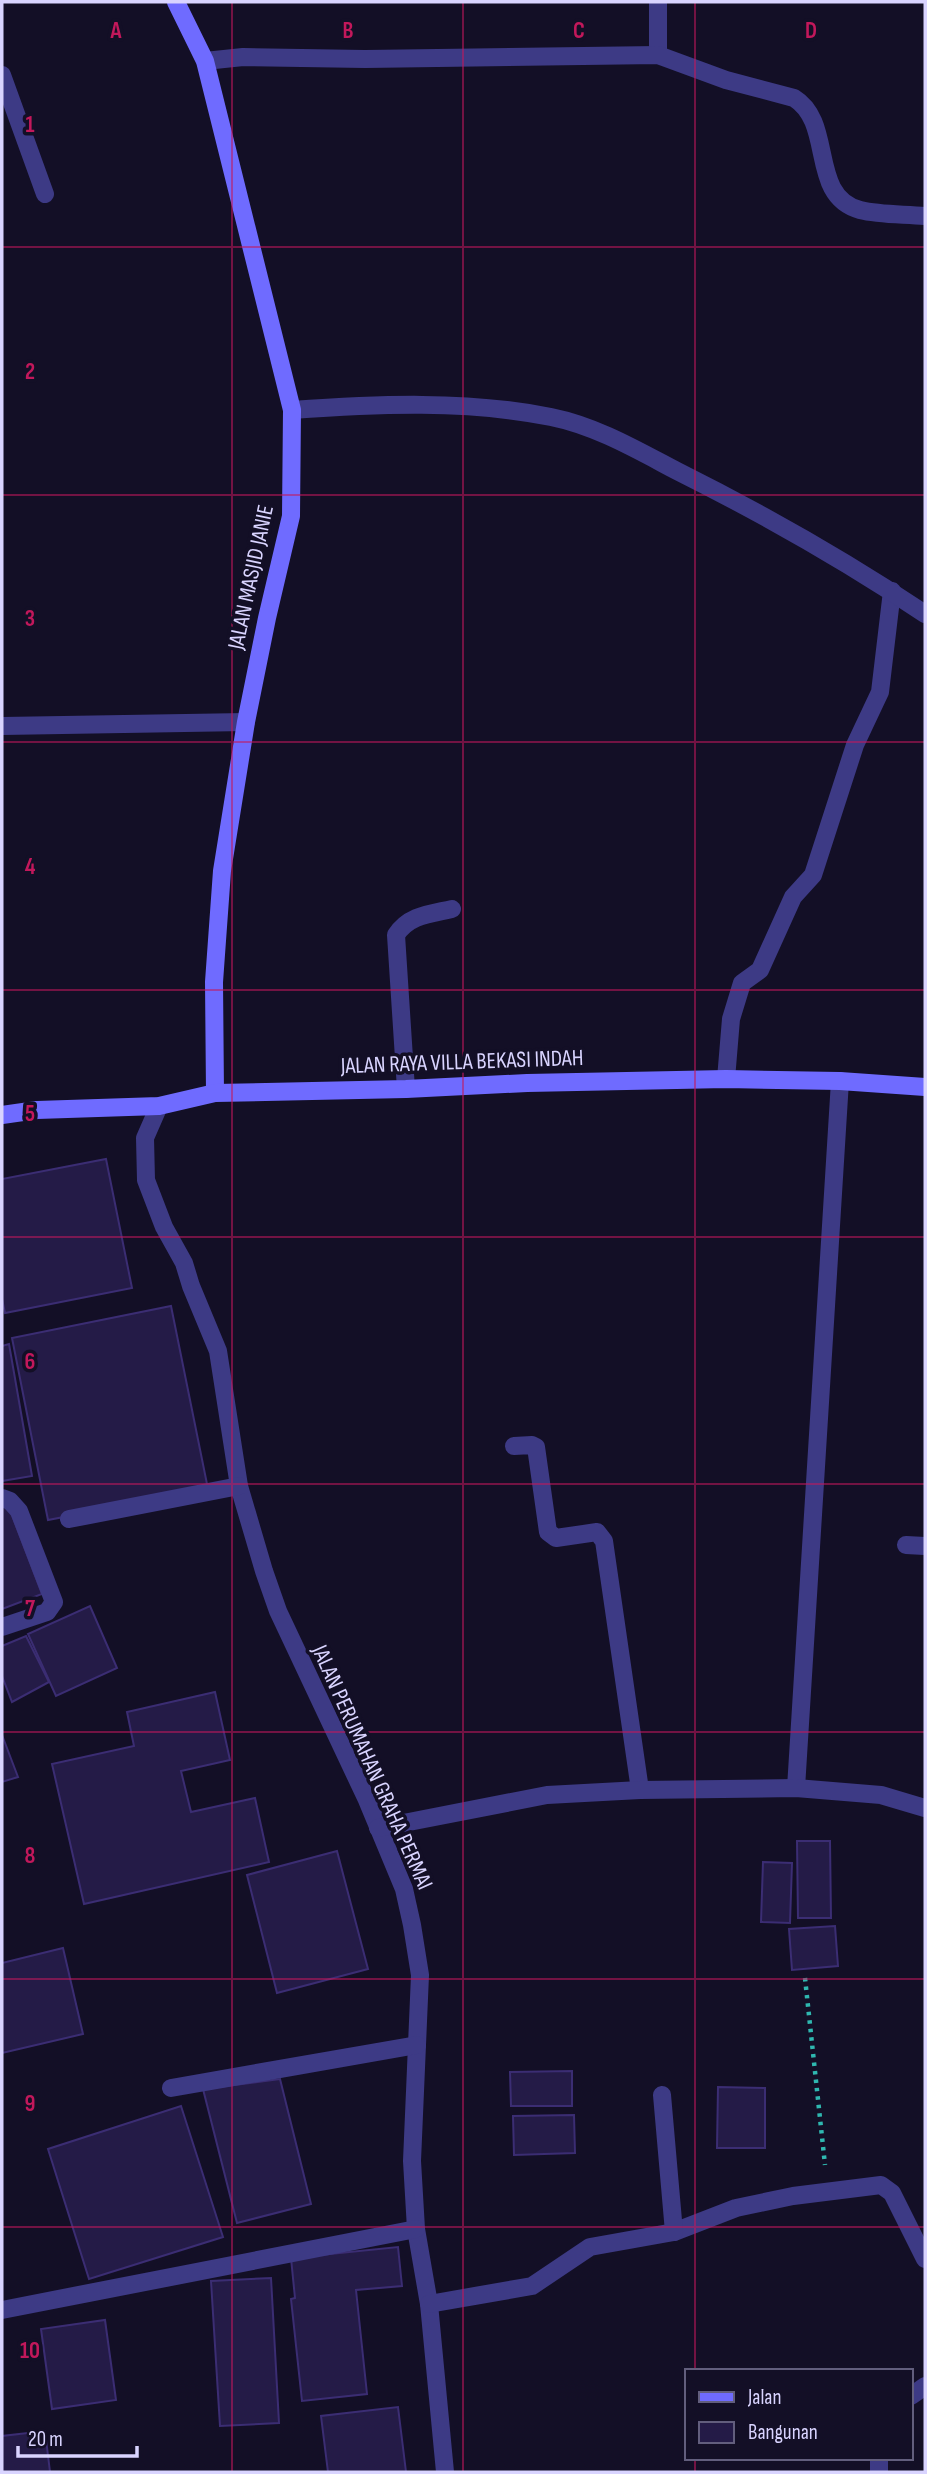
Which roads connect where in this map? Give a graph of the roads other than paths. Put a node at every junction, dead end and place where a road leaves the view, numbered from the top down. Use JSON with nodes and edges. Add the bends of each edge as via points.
{"nodes":[{"id":1,"x":176,"y":2,"type":"edge"},
{"id":2,"x":658,"y":2,"type":"edge"},
{"id":3,"x":657,"y":55,"type":"junction"},
{"id":4,"x":205,"y":61,"type":"junction"},
{"id":5,"x":2,"y":75,"type":"edge"},
{"id":6,"x":45,"y":194,"type":"dead end"},
{"id":7,"x":925,"y":216,"type":"edge"},
{"id":8,"x":292,"y":410,"type":"junction"},
{"id":9,"x":891,"y":591,"type":"junction"},
{"id":10,"x":925,"y":614,"type":"edge"},
{"id":11,"x":246,"y":722,"type":"junction"},
{"id":12,"x":2,"y":726,"type":"edge"},
{"id":13,"x":452,"y":909,"type":"dead end"},
{"id":14,"x":726,"y":1079,"type":"junction"},
{"id":15,"x":840,"y":1081,"type":"junction"},
{"id":16,"x":925,"y":1087,"type":"edge"},
{"id":17,"x":406,"y":1088,"type":"junction"},
{"id":18,"x":215,"y":1093,"type":"junction"},
{"id":19,"x":159,"y":1106,"type":"junction"},
{"id":20,"x":2,"y":1115,"type":"edge"},
{"id":21,"x":514,"y":1446,"type":"dead end"},
{"id":22,"x":239,"y":1486,"type":"junction"},
{"id":23,"x":2,"y":1498,"type":"edge"},
{"id":24,"x":69,"y":1519,"type":"dead end"},
{"id":25,"x":906,"y":1545,"type":"dead end"},
{"id":26,"x":925,"y":1546,"type":"edge"},
{"id":27,"x":2,"y":1627,"type":"edge"},
{"id":28,"x":796,"y":1788,"type":"junction"},
{"id":29,"x":640,"y":1790,"type":"junction"},
{"id":30,"x":925,"y":1808,"type":"edge"},
{"id":31,"x":378,"y":1828,"type":"junction"},
{"id":32,"x":417,"y":2045,"type":"junction"},
{"id":33,"x":172,"y":2088,"type":"dead end"},
{"id":34,"x":662,"y":2095,"type":"dead end"},
{"id":35,"x":416,"y":2229,"type":"junction"},
{"id":36,"x":674,"y":2232,"type":"junction"},
{"id":37,"x":925,"y":2259,"type":"edge"},
{"id":38,"x":429,"y":2304,"type":"junction"},
{"id":39,"x":2,"y":2310,"type":"edge"},
{"id":40,"x":445,"y":2472,"type":"edge"}],
"edges":[{"from":1,"to":4,"type":"street","name":"JALAN MASJID JANIE"},
{"from":2,"to":3,"type":"street"},
{"from":3,"to":4,"type":"street"},
{"from":3,"to":7,"type":"street","via":[[726,80],[794,97],[816,124],[828,180],[841,199],[859,210]]},
{"from":4,"to":8,"type":"street","name":"JALAN MASJID JANIE"},
{"from":5,"to":6,"type":"street"},
{"from":8,"to":9,"type":"street","via":[[434,405],[553,417],[607,435],[757,511]]},
{"from":8,"to":11,"type":"street","name":"JALAN MASJID JANIE","via":[[291,516]]},
{"from":9,"to":10,"type":"street"},
{"from":9,"to":14,"type":"street","via":[[880,692],[855,745],[813,875],[793,897],[760,970],[742,983],[731,1020]]},
{"from":11,"to":12,"type":"street"},
{"from":11,"to":18,"type":"street","name":"JALAN MASJID JANIE","via":[[222,871],[214,982]]},
{"from":13,"to":17,"type":"street","via":[[411,919],[396,935]]},
{"from":14,"to":15,"type":"street","name":"JALAN RAYA VILLA BEKASI INDAH"},
{"from":14,"to":17,"type":"street","name":"JALAN RAYA VILLA BEKASI INDAH"},
{"from":15,"to":16,"type":"street","name":"JALAN RAYA VILLA BEKASI INDAH"},
{"from":15,"to":28,"type":"street"},
{"from":17,"to":18,"type":"street","name":"JALAN RAYA VILLA BEKASI INDAH"},
{"from":18,"to":19,"type":"street","name":"JALAN RAYA VILLA BEKASI INDAH"},
{"from":19,"to":20,"type":"street","name":"JALAN RAYA VILLA BEKASI INDAH"},
{"from":19,"to":22,"type":"street","name":"JALAN PERUMAHAN GRAHA PERMAI","via":[[145,1138],[146,1180],[218,1351]]},
{"from":21,"to":29,"type":"street","via":[[536,1447],[548,1532],[556,1538],[597,1532],[604,1541]]},
{"from":22,"to":24,"type":"street"},
{"from":22,"to":31,"type":"street","name":"JALAN PERUMAHAN GRAHA PERMAI","via":[[278,1611]]},
{"from":23,"to":27,"type":"street","via":[[19,1511],[54,1602],[47,1612]]},
{"from":25,"to":26,"type":"street"},
{"from":28,"to":29,"type":"street"},
{"from":28,"to":30,"type":"street","via":[[881,1795]]},
{"from":29,"to":31,"type":"street","via":[[547,1795]]},
{"from":31,"to":32,"type":"street","name":"JALAN PERUMAHAN GRAHA PERMAI","via":[[404,1889],[412,1924],[420,1975]]},
{"from":32,"to":33,"type":"street"},
{"from":32,"to":35,"type":"street","name":"JALAN PERUMAHAN GRAHA PERMAI","via":[[412,2161]]},
{"from":34,"to":36,"type":"street"},
{"from":35,"to":38,"type":"street","name":"JALAN PERUMAHAN GRAHA PERMAI"},
{"from":35,"to":39,"type":"street"},
{"from":36,"to":37,"type":"street","via":[[736,2208],[827,2190],[881,2185],[888,2188]]},
{"from":36,"to":38,"type":"street","via":[[590,2247],[532,2286]]},
{"from":38,"to":40,"type":"street","name":"JALAN PERUMAHAN GRAHA PERMAI"}]}
